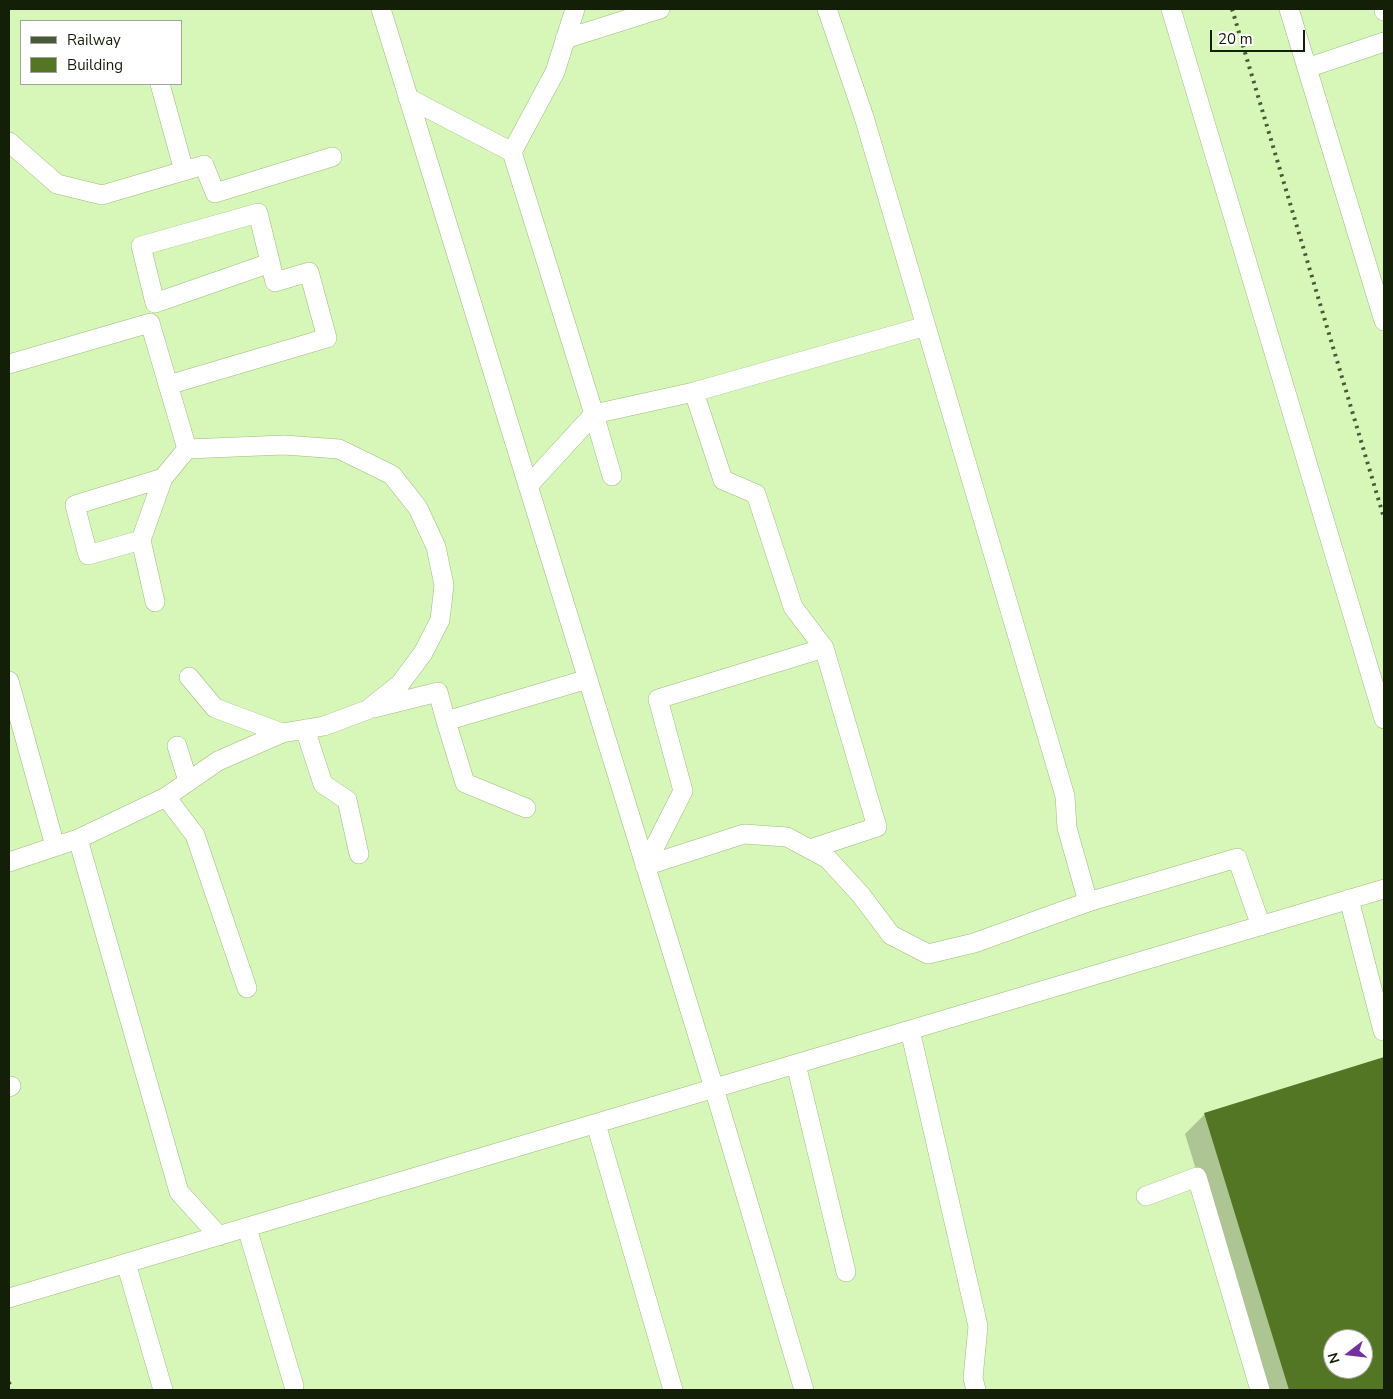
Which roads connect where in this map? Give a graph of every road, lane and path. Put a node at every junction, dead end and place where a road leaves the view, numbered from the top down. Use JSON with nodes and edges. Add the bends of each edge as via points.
{"nodes":[{"id":1,"x":381,"y":9,"type":"edge"},
{"id":2,"x":575,"y":9,"type":"edge"},
{"id":3,"x":660,"y":9,"type":"edge"},
{"id":4,"x":827,"y":9,"type":"edge"},
{"id":5,"x":1171,"y":9,"type":"edge"},
{"id":6,"x":1288,"y":9,"type":"edge"},
{"id":7,"x":565,"y":39,"type":"junction"},
{"id":8,"x":1384,"y":42,"type":"edge"},
{"id":9,"x":1307,"y":68,"type":"junction"},
{"id":10,"x":160,"y":85,"type":"edge"},
{"id":11,"x":408,"y":98,"type":"junction"},
{"id":12,"x":9,"y":142,"type":"edge"},
{"id":13,"x":512,"y":152,"type":"junction"},
{"id":14,"x":332,"y":157,"type":"dead end"},
{"id":15,"x":184,"y":171,"type":"junction"},
{"id":16,"x":270,"y":263,"type":"dead end"},
{"id":17,"x":155,"y":303,"type":"junction"},
{"id":18,"x":1384,"y":321,"type":"edge"},
{"id":19,"x":150,"y":323,"type":"junction"},
{"id":20,"x":926,"y":326,"type":"junction"},
{"id":21,"x":9,"y":364,"type":"edge"},
{"id":22,"x":168,"y":385,"type":"junction"},
{"id":23,"x":694,"y":392,"type":"junction"},
{"id":24,"x":594,"y":414,"type":"junction"},
{"id":25,"x":187,"y":449,"type":"junction"},
{"id":26,"x":612,"y":476,"type":"dead end"},
{"id":27,"x":163,"y":478,"type":"junction"},
{"id":28,"x":528,"y":486,"type":"junction"},
{"id":29,"x":141,"y":540,"type":"junction"},
{"id":30,"x":155,"y":602,"type":"dead end"},
{"id":31,"x":824,"y":648,"type":"junction"},
{"id":32,"x":188,"y":677,"type":"dead end"},
{"id":33,"x":588,"y":679,"type":"junction"},
{"id":34,"x":9,"y":681,"type":"edge"},
{"id":35,"x":367,"y":710,"type":"junction"},
{"id":36,"x":1384,"y":719,"type":"edge"},
{"id":37,"x":446,"y":721,"type":"junction"},
{"id":38,"x":305,"y":729,"type":"junction"},
{"id":39,"x":282,"y":733,"type":"junction"},
{"id":40,"x":177,"y":746,"type":"dead end"},
{"id":41,"x":188,"y":781,"type":"junction"},
{"id":42,"x":166,"y":797,"type":"junction"},
{"id":43,"x":526,"y":808,"type":"dead end"},
{"id":44,"x":78,"y":839,"type":"junction"},
{"id":45,"x":55,"y":846,"type":"junction"},
{"id":46,"x":810,"y":849,"type":"junction"},
{"id":47,"x":359,"y":854,"type":"dead end"},
{"id":48,"x":9,"y":862,"type":"edge"},
{"id":49,"x":645,"y":866,"type":"junction"},
{"id":50,"x":1384,"y":889,"type":"edge"},
{"id":51,"x":1349,"y":900,"type":"junction"},
{"id":52,"x":1088,"y":902,"type":"junction"},
{"id":53,"x":1261,"y":926,"type":"junction"},
{"id":54,"x":248,"y":988,"type":"dead end"},
{"id":55,"x":910,"y":1030,"type":"junction"},
{"id":56,"x":1384,"y":1031,"type":"edge"},
{"id":57,"x":796,"y":1064,"type":"junction"},
{"id":58,"x":714,"y":1088,"type":"junction"},
{"id":59,"x":596,"y":1124,"type":"junction"},
{"id":60,"x":1146,"y":1196,"type":"dead end"},
{"id":61,"x":247,"y":1228,"type":"junction"},
{"id":62,"x":219,"y":1236,"type":"junction"},
{"id":63,"x":126,"y":1263,"type":"junction"},
{"id":64,"x":846,"y":1272,"type":"dead end"},
{"id":65,"x":9,"y":1298,"type":"edge"},
{"id":66,"x":294,"y":1386,"type":"dead end"},
{"id":67,"x":162,"y":1390,"type":"edge"},
{"id":68,"x":673,"y":1390,"type":"edge"},
{"id":69,"x":804,"y":1390,"type":"edge"},
{"id":70,"x":976,"y":1390,"type":"edge"},
{"id":71,"x":1260,"y":1390,"type":"edge"}],
"edges":[{"from":1,"to":11,"type":"lane"},
{"from":2,"to":7,"type":"lane"},
{"from":3,"to":7,"type":"lane"},
{"from":4,"to":20,"type":"lane","via":[[864,117]]},
{"from":5,"to":36,"type":"lane"},
{"from":6,"to":9,"type":"lane"},
{"from":7,"to":13,"type":"lane","via":[[555,72]]},
{"from":8,"to":9,"type":"lane"},
{"from":9,"to":18,"type":"lane"},
{"from":10,"to":15,"type":"lane"},
{"from":11,"to":13,"type":"lane"},
{"from":11,"to":28,"type":"lane"},
{"from":12,"to":15,"type":"lane","via":[[57,184],[102,195]]},
{"from":13,"to":24,"type":"lane"},
{"from":14,"to":15,"type":"lane","via":[[215,193],[204,166]]},
{"from":16,"to":17,"type":"lane"},
{"from":17,"to":19,"type":"lane"},
{"from":17,"to":22,"type":"lane","via":[[141,246],[258,212],[274,282],[308,272],[327,338]]},
{"from":19,"to":21,"type":"lane"},
{"from":19,"to":22,"type":"lane"},
{"from":20,"to":23,"type":"lane"},
{"from":20,"to":52,"type":"lane","via":[[1065,796],[1067,828]]},
{"from":22,"to":25,"type":"lane"},
{"from":23,"to":24,"type":"lane"},
{"from":23,"to":31,"type":"lane","via":[[723,480],[756,494],[793,607]]},
{"from":24,"to":26,"type":"lane"},
{"from":24,"to":28,"type":"lane"},
{"from":25,"to":27,"type":"lane"},
{"from":25,"to":35,"type":"lane","via":[[284,445],[339,450],[392,475],[418,508],[436,547],[444,585],[440,620],[423,653],[400,684]]},
{"from":27,"to":29,"type":"lane"},
{"from":27,"to":29,"type":"lane","via":[[75,505],[88,555]]},
{"from":28,"to":33,"type":"lane"},
{"from":29,"to":30,"type":"lane"},
{"from":31,"to":46,"type":"lane","via":[[877,827]]},
{"from":31,"to":49,"type":"lane","via":[[658,698],[683,792]]},
{"from":32,"to":39,"type":"lane","via":[[214,708]]},
{"from":33,"to":37,"type":"lane"},
{"from":33,"to":49,"type":"lane"},
{"from":34,"to":45,"type":"lane"},
{"from":35,"to":37,"type":"lane","via":[[438,692]]},
{"from":35,"to":38,"type":"lane","via":[[324,726]]},
{"from":37,"to":43,"type":"lane","via":[[466,783]]},
{"from":38,"to":39,"type":"lane"},
{"from":38,"to":47,"type":"lane","via":[[323,784],[347,800]]},
{"from":39,"to":41,"type":"lane","via":[[218,761]]},
{"from":40,"to":41,"type":"lane"},
{"from":41,"to":42,"type":"lane"},
{"from":42,"to":44,"type":"lane"},
{"from":42,"to":54,"type":"lane","via":[[195,835]]},
{"from":44,"to":45,"type":"lane"},
{"from":44,"to":62,"type":"lane","via":[[179,1192]]},
{"from":45,"to":48,"type":"lane"},
{"from":46,"to":49,"type":"lane","via":[[787,837],[744,834]]},
{"from":46,"to":52,"type":"lane","via":[[828,859],[848,880],[890,935],[928,954],[974,943]]},
{"from":49,"to":58,"type":"lane"},
{"from":50,"to":51,"type":"lane"},
{"from":51,"to":53,"type":"lane"},
{"from":51,"to":56,"type":"lane"},
{"from":52,"to":53,"type":"lane","via":[[1237,858]]},
{"from":53,"to":55,"type":"lane"},
{"from":55,"to":57,"type":"lane"},
{"from":55,"to":70,"type":"lane","via":[[978,1326],[973,1378]]},
{"from":57,"to":58,"type":"lane"},
{"from":57,"to":64,"type":"lane"},
{"from":58,"to":59,"type":"lane"},
{"from":58,"to":69,"type":"lane"},
{"from":59,"to":61,"type":"lane"},
{"from":59,"to":68,"type":"lane"},
{"from":60,"to":71,"type":"lane","via":[[1197,1177]]},
{"from":61,"to":62,"type":"lane"},
{"from":61,"to":66,"type":"lane"},
{"from":62,"to":63,"type":"lane"},
{"from":63,"to":65,"type":"lane"},
{"from":63,"to":67,"type":"lane"}]}
